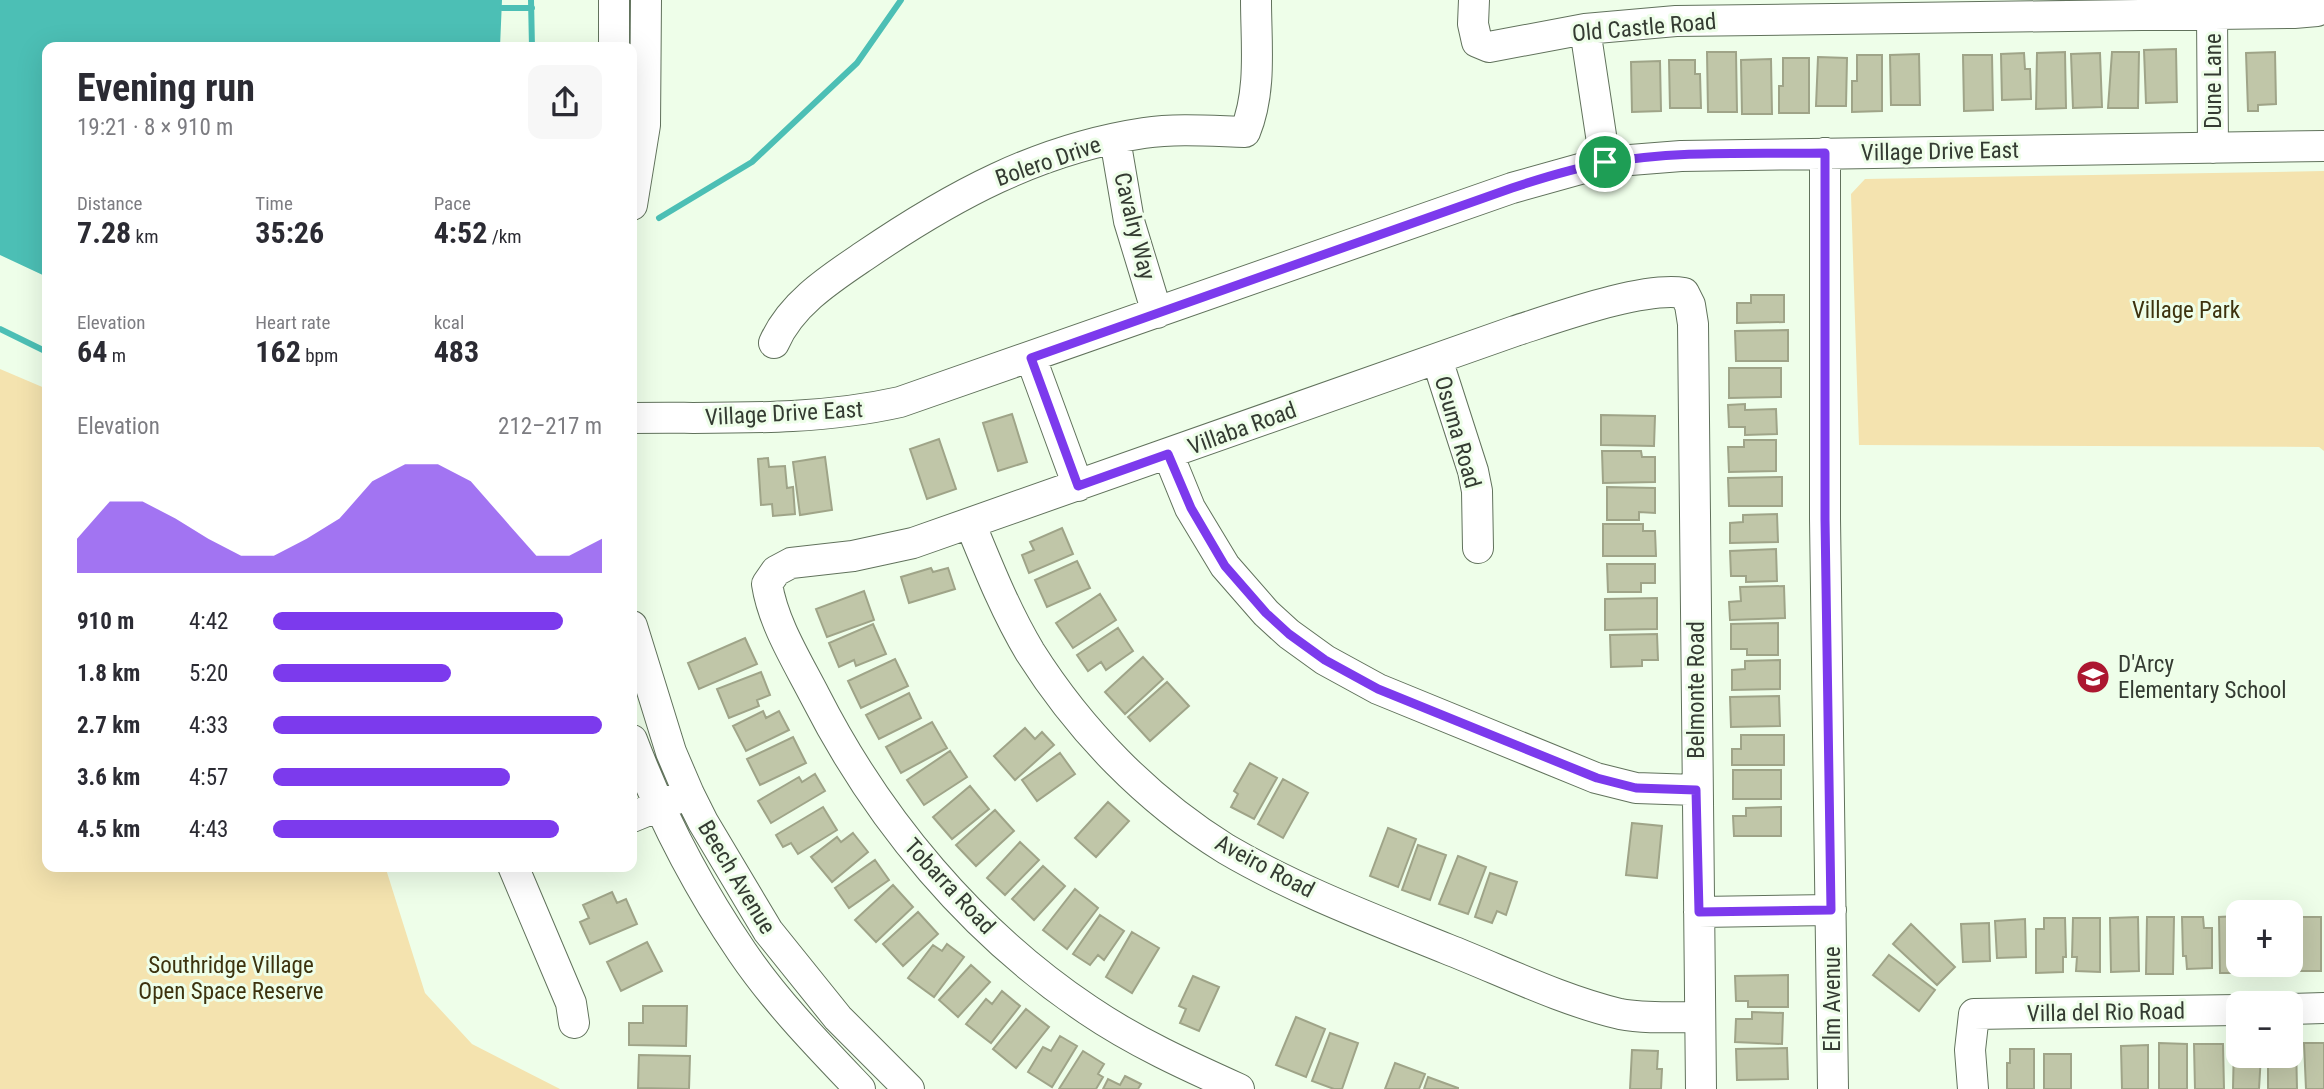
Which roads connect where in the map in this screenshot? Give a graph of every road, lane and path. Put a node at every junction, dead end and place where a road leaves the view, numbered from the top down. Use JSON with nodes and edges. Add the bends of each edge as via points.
{"nodes":[{"id":1,"x":614,"y":0,"type":"edge"},
{"id":2,"x":646,"y":0,"type":"edge"},
{"id":3,"x":1256,"y":0,"type":"edge"},
{"id":4,"x":1474,"y":0,"type":"edge"},
{"id":5,"x":2317,"y":6,"type":"edge"},
{"id":6,"x":1955,"y":8,"type":"edge"},
{"id":7,"x":2212,"y":15,"type":"junction"},
{"id":8,"x":1585,"y":29,"type":"junction"},
{"id":9,"x":614,"y":42,"type":"edge"},
{"id":10,"x":1115,"y":139,"type":"junction"},
{"id":11,"x":2324,"y":146,"type":"edge"},
{"id":12,"x":2213,"y":148,"type":"junction"},
{"id":13,"x":1825,"y":153,"type":"junction"},
{"id":14,"x":1605,"y":162,"type":"junction"},
{"id":15,"x":637,"y":174,"type":"edge"},
{"id":16,"x":1684,"y":293,"type":"joint"},
{"id":17,"x":1157,"y":313,"type":"junction"},
{"id":18,"x":775,"y":343,"type":"dead end"},
{"id":19,"x":1031,"y":358,"type":"junction"},
{"id":20,"x":1437,"y":359,"type":"junction"},
{"id":21,"x":637,"y":418,"type":"edge"},
{"id":22,"x":1168,"y":454,"type":"junction"},
{"id":23,"x":1078,"y":486,"type":"junction"},
{"id":24,"x":970,"y":523,"type":"junction"},
{"id":25,"x":1478,"y":548,"type":"dead end"},
{"id":26,"x":767,"y":584,"type":"joint"},
{"id":27,"x":637,"y":642,"type":"edge"},
{"id":28,"x":637,"y":767,"type":"edge"},
{"id":29,"x":1696,"y":790,"type":"junction"},
{"id":30,"x":689,"y":794,"type":"junction"},
{"id":31,"x":645,"y":811,"type":"edge"},
{"id":32,"x":516,"y":872,"type":"edge"},
{"id":33,"x":1831,"y":910,"type":"junction"},
{"id":34,"x":1699,"y":912,"type":"junction"},
{"id":35,"x":2303,"y":1009,"type":"edge"},
{"id":36,"x":2324,"y":1009,"type":"edge"},
{"id":37,"x":2226,"y":1010,"type":"edge"},
{"id":38,"x":1699,"y":1017,"type":"junction"},
{"id":39,"x":574,"y":1023,"type":"dead end"},
{"id":40,"x":860,"y":1089,"type":"edge"},
{"id":41,"x":909,"y":1089,"type":"edge"},
{"id":42,"x":1239,"y":1089,"type":"edge"},
{"id":43,"x":1701,"y":1089,"type":"edge"},
{"id":44,"x":1833,"y":1089,"type":"edge"},
{"id":45,"x":1973,"y":1089,"type":"edge"}],
"edges":[{"from":1,"to":9,"type":"street"},
{"from":2,"to":15,"type":"street","via":[[645,125]]},
{"from":3,"to":10,"type":"street","name":"Bolero Drive","via":[[1256,77],[1245,132],[1177,130]]},
{"from":4,"to":8,"type":"street","name":"Old Castle Road","via":[[1477,42],[1489,47]]},
{"from":5,"to":7,"type":"street","name":"Old Castle Road"},
{"from":6,"to":7,"type":"street","name":"Old Castle Road"},
{"from":6,"to":8,"type":"street","name":"Old Castle Road"},
{"from":7,"to":12,"type":"street","name":"Dune Lane"},
{"from":8,"to":14,"type":"street"},
{"from":10,"to":17,"type":"street","name":"Cavalry Way","via":[[1129,221]]},
{"from":10,"to":18,"type":"street","name":"Bolero Drive","via":[[1026,165],[923,216],[792,312]]},
{"from":11,"to":12,"type":"street","name":"Village Drive East"},
{"from":12,"to":13,"type":"street","name":"Village Drive East"},
{"from":13,"to":14,"type":"street","name":"Village Drive East"},
{"from":13,"to":33,"type":"street","name":"Elm Avenue"},
{"from":14,"to":17,"type":"street","name":"Village Drive East","via":[[1512,188]]},
{"from":16,"to":20,"type":"street","name":"Villaba Road","via":[[1658,293],[1593,307]]},
{"from":16,"to":29,"type":"street","name":"Belmonte Road","via":[[1693,324]]},
{"from":17,"to":19,"type":"street","name":"Village Drive East"},
{"from":19,"to":21,"type":"street","name":"Village Drive East","via":[[924,395],[850,412]]},
{"from":19,"to":23,"type":"street"},
{"from":20,"to":22,"type":"street","name":"Villaba Road"},
{"from":20,"to":25,"type":"street","name":"Osuma Road","via":[[1473,471]]},
{"from":22,"to":23,"type":"street","name":"Villaba Road"},
{"from":22,"to":29,"type":"street","via":[[1191,508],[1225,566],[1266,613],[1325,660],[1378,689],[1597,778],[1636,788]]},
{"from":23,"to":24,"type":"street","name":"Villaba Road"},
{"from":24,"to":26,"type":"street","name":"Villaba Road","via":[[913,543],[791,563],[776,571]]},
{"from":24,"to":38,"type":"street","name":"Aveiro Road","via":[[1029,651],[1069,709],[1135,780],[1225,848],[1314,894],[1562,995],[1621,1014]]},
{"from":26,"to":42,"type":"street","name":"Tobarra Road","via":[[790,646],[846,753],[891,820],[947,887],[1017,956],[1088,1010]]},
{"from":27,"to":30,"type":"street","name":"Beech Avenue"},
{"from":28,"to":31,"type":"street","name":"Beech Avenue"},
{"from":29,"to":34,"type":"street","name":"Belmonte Road"},
{"from":30,"to":31,"type":"street"},
{"from":30,"to":41,"type":"street","name":"Beech Avenue","via":[[768,931],[838,1018]]},
{"from":31,"to":40,"type":"street","name":"Beech Avenue","via":[[700,884],[743,954],[804,1030]]},
{"from":32,"to":39,"type":"street","via":[[571,1003]]},
{"from":33,"to":34,"type":"street"},
{"from":33,"to":44,"type":"street","name":"Elm Avenue"},
{"from":34,"to":38,"type":"street","name":"Belmonte Road"},
{"from":35,"to":36,"type":"street"},
{"from":37,"to":45,"type":"street","name":"Villa del Rio Road","via":[[1974,1014],[1970,1050]]},
{"from":38,"to":43,"type":"street","name":"Belmonte Road"}]}
